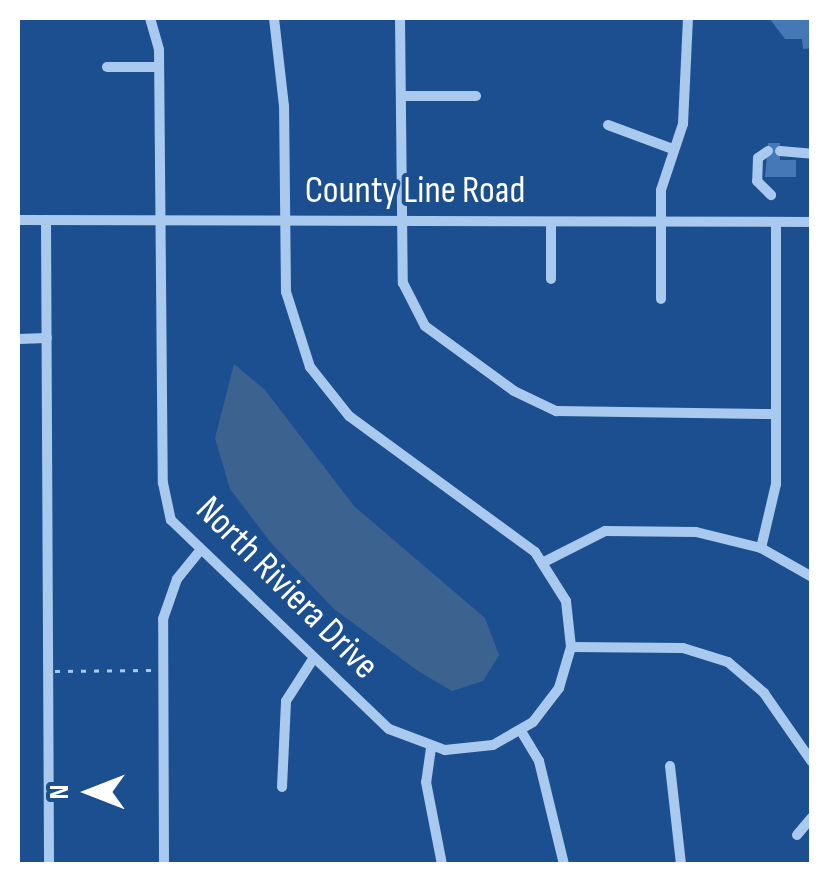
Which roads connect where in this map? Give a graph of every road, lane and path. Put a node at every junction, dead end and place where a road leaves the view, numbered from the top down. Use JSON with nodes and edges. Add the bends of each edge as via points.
{"nodes":[{"id":1,"x":150,"y":18,"type":"edge"},
{"id":2,"x":274,"y":18,"type":"edge"},
{"id":3,"x":400,"y":18,"type":"edge"},
{"id":4,"x":688,"y":18,"type":"edge"},
{"id":5,"x":108,"y":67,"type":"dead end"},
{"id":6,"x":159,"y":67,"type":"junction"},
{"id":7,"x":401,"y":96,"type":"junction"},
{"id":8,"x":476,"y":96,"type":"dead end"},
{"id":9,"x":608,"y":125,"type":"dead end"},
{"id":10,"x":673,"y":149,"type":"junction"},
{"id":11,"x":812,"y":154,"type":"edge"},
{"id":12,"x":771,"y":196,"type":"dead end"},
{"id":13,"x":160,"y":219,"type":"junction"},
{"id":14,"x":18,"y":220,"type":"edge"},
{"id":15,"x":46,"y":220,"type":"junction"},
{"id":16,"x":284,"y":220,"type":"junction"},
{"id":17,"x":401,"y":221,"type":"junction"},
{"id":18,"x":661,"y":221,"type":"junction"},
{"id":19,"x":551,"y":222,"type":"junction"},
{"id":20,"x":776,"y":222,"type":"junction"},
{"id":21,"x":812,"y":222,"type":"edge"},
{"id":22,"x":551,"y":279,"type":"dead end"},
{"id":23,"x":662,"y":299,"type":"dead end"},
{"id":24,"x":18,"y":338,"type":"edge"},
{"id":25,"x":48,"y":338,"type":"junction"},
{"id":26,"x":776,"y":414,"type":"junction"},
{"id":27,"x":760,"y":548,"type":"junction"},
{"id":28,"x":198,"y":553,"type":"junction"},
{"id":29,"x":544,"y":562,"type":"junction"},
{"id":30,"x":812,"y":578,"type":"edge"},
{"id":31,"x":571,"y":647,"type":"junction"},
{"id":32,"x":313,"y":659,"type":"junction"},
{"id":33,"x":163,"y":670,"type":"junction"},
{"id":34,"x":49,"y":671,"type":"junction"},
{"id":35,"x":522,"y":731,"type":"junction"},
{"id":36,"x":431,"y":748,"type":"junction"},
{"id":37,"x":812,"y":762,"type":"edge"},
{"id":38,"x":670,"y":766,"type":"dead end"},
{"id":39,"x":282,"y":787,"type":"dead end"},
{"id":40,"x":812,"y":817,"type":"edge"},
{"id":41,"x":797,"y":834,"type":"dead end"},
{"id":42,"x":50,"y":864,"type":"edge"},
{"id":43,"x":164,"y":864,"type":"edge"},
{"id":44,"x":442,"y":864,"type":"edge"},
{"id":45,"x":564,"y":864,"type":"edge"},
{"id":46,"x":681,"y":864,"type":"edge"}],
"edges":[{"from":1,"to":6,"type":"street","name":"North Riviera Drive"},
{"from":2,"to":16,"type":"street"},
{"from":3,"to":7,"type":"street"},
{"from":4,"to":10,"type":"street","via":[[685,111]]},
{"from":5,"to":6,"type":"street"},
{"from":6,"to":13,"type":"street","name":"North Riviera Drive"},
{"from":7,"to":8,"type":"street"},
{"from":7,"to":17,"type":"street"},
{"from":9,"to":10,"type":"street"},
{"from":10,"to":18,"type":"street"},
{"from":11,"to":12,"type":"street","via":[[774,151],[758,158],[757,180]]},
{"from":13,"to":15,"type":"street","name":"County Line Road"},
{"from":13,"to":16,"type":"street","name":"County Line Road"},
{"from":13,"to":28,"type":"street","name":"North Riviera Drive","via":[[164,495],[177,530]]},
{"from":14,"to":15,"type":"street","name":"County Line Road"},
{"from":15,"to":25,"type":"street"},
{"from":16,"to":17,"type":"street","name":"County Line Road"},
{"from":16,"to":29,"type":"street","via":[[290,312],[320,384],[365,428]]},
{"from":17,"to":19,"type":"street","name":"County Line Road"},
{"from":17,"to":26,"type":"street","via":[[402,283],[417,316],[528,400],[571,413]]},
{"from":18,"to":19,"type":"street","name":"County Line Road"},
{"from":18,"to":20,"type":"street","name":"County Line Road"},
{"from":18,"to":23,"type":"street"},
{"from":19,"to":22,"type":"street"},
{"from":20,"to":21,"type":"street","name":"County Line Road"},
{"from":20,"to":26,"type":"street"},
{"from":24,"to":25,"type":"street"},
{"from":25,"to":34,"type":"street"},
{"from":26,"to":27,"type":"street","via":[[775,499]]},
{"from":27,"to":29,"type":"street","via":[[696,532],[619,530],[577,540]]},
{"from":27,"to":30,"type":"street"},
{"from":28,"to":32,"type":"street","name":"North Riviera Drive"},
{"from":28,"to":33,"type":"street","via":[[166,604]]},
{"from":29,"to":31,"type":"street","via":[[566,601]]},
{"from":31,"to":35,"type":"street","via":[[560,688]]},
{"from":31,"to":37,"type":"street","via":[[683,648],[728,662],[764,692]]},
{"from":32,"to":36,"type":"street","name":"North Riviera Drive","via":[[390,729]]},
{"from":32,"to":39,"type":"street","via":[[286,701]]},
{"from":33,"to":34,"type":"path"},
{"from":33,"to":43,"type":"street"},
{"from":34,"to":42,"type":"street"},
{"from":35,"to":36,"type":"street","name":"North Riviera Drive","via":[[477,749]]},
{"from":35,"to":45,"type":"street","via":[[538,761]]},
{"from":36,"to":44,"type":"street","via":[[426,782]]},
{"from":38,"to":46,"type":"street"},
{"from":40,"to":41,"type":"street"}]}
